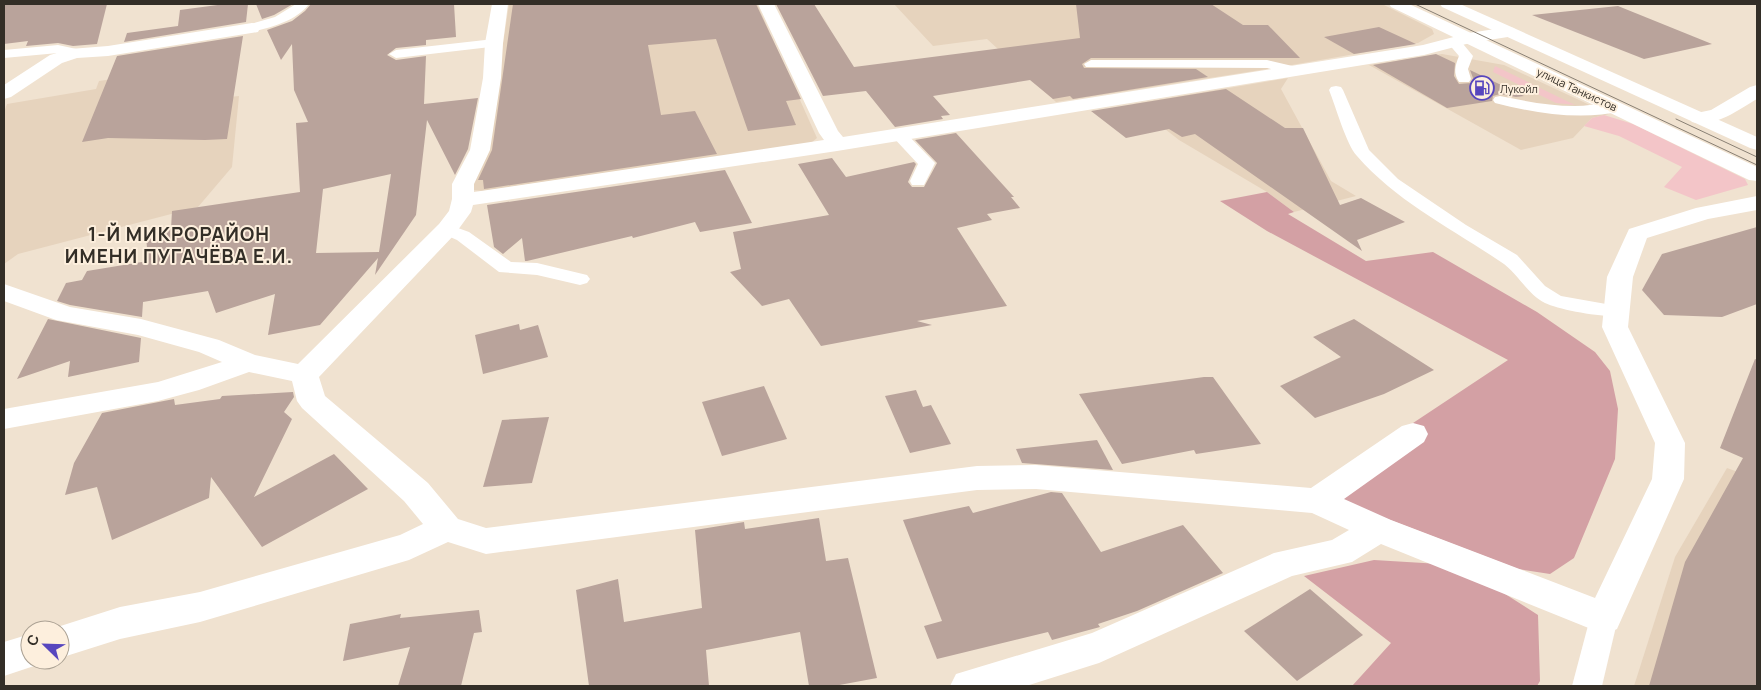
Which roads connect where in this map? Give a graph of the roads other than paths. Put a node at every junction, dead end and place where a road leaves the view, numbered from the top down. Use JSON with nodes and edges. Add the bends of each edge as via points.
{"nodes":[{"id":1,"x":303,"y":4,"type":"edge"},
{"id":2,"x":500,"y":4,"type":"edge"},
{"id":3,"x":766,"y":4,"type":"edge"},
{"id":4,"x":1397,"y":4,"type":"edge"},
{"id":5,"x":1448,"y":4,"type":"edge"},
{"id":6,"x":252,"y":28,"type":"joint"},
{"id":7,"x":1508,"y":32,"type":"junction"},
{"id":8,"x":1461,"y":40,"type":"junction"},
{"id":9,"x":494,"y":43,"type":"junction"},
{"id":10,"x":76,"y":53,"type":"junction"},
{"id":11,"x":4,"y":54,"type":"edge"},
{"id":12,"x":396,"y":54,"type":"dead end"},
{"id":13,"x":1091,"y":64,"type":"dead end"},
{"id":14,"x":1296,"y":70,"type":"junction"},
{"id":15,"x":1464,"y":79,"type":"dead end"},
{"id":16,"x":1336,"y":90,"type":"dead end"},
{"id":17,"x":1757,"y":91,"type":"edge"},
{"id":18,"x":4,"y":93,"type":"edge"},
{"id":19,"x":1500,"y":100,"type":"dead end"},
{"id":20,"x":1617,"y":108,"type":"junction"},
{"id":21,"x":1699,"y":118,"type":"junction"},
{"id":22,"x":900,"y":136,"type":"junction"},
{"id":23,"x":838,"y":144,"type":"junction"},
{"id":24,"x":1757,"y":144,"type":"edge"},
{"id":25,"x":1757,"y":175,"type":"edge"},
{"id":26,"x":918,"y":181,"type":"dead end"},
{"id":27,"x":463,"y":199,"type":"junction"},
{"id":28,"x":1757,"y":203,"type":"edge"},
{"id":29,"x":447,"y":229,"type":"junction"},
{"id":30,"x":580,"y":279,"type":"dead end"},
{"id":31,"x":4,"y":292,"type":"edge"},
{"id":32,"x":1616,"y":311,"type":"junction"},
{"id":33,"x":247,"y":362,"type":"junction"},
{"id":34,"x":304,"y":375,"type":"junction"},
{"id":35,"x":4,"y":419,"type":"edge"},
{"id":36,"x":1413,"y":434,"type":"dead end"},
{"id":37,"x":1317,"y":501,"type":"junction"},
{"id":38,"x":446,"y":528,"type":"junction"},
{"id":39,"x":1379,"y":529,"type":"junction"},
{"id":40,"x":1604,"y":618,"type":"junction"},
{"id":41,"x":70,"y":639,"type":"edge"},
{"id":42,"x":20,"y":654,"type":"edge"},
{"id":43,"x":4,"y":659,"type":"edge"},
{"id":44,"x":970,"y":686,"type":"edge"},
{"id":45,"x":1587,"y":686,"type":"edge"}],
"edges":[{"from":1,"to":6,"type":"lane","via":[[271,24]]},
{"from":2,"to":9,"type":"street"},
{"from":3,"to":23,"type":"street"},
{"from":4,"to":8,"type":"street","name":"улица Танкистов"},
{"from":5,"to":7,"type":"street","name":"улица Танкистов"},
{"from":6,"to":10,"type":"street","via":[[146,46]]},
{"from":7,"to":8,"type":"street"},
{"from":7,"to":21,"type":"street","name":"улица Танкистов"},
{"from":8,"to":14,"type":"street","via":[[1424,50]]},
{"from":8,"to":15,"type":"lane","via":[[1466,56],[1461,69]]},
{"from":8,"to":20,"type":"street","name":"улица Танкистов"},
{"from":9,"to":12,"type":"lane"},
{"from":9,"to":27,"type":"street","via":[[492,78],[480,150],[463,184]]},
{"from":10,"to":11,"type":"lane","via":[[58,49]]},
{"from":10,"to":18,"type":"street","via":[[56,59]]},
{"from":13,"to":14,"type":"lane","via":[[1267,64]]},
{"from":14,"to":22,"type":"street"},
{"from":16,"to":32,"type":"lane","via":[[1362,152],[1392,183],[1460,230],[1510,259],[1538,290],[1554,300]]},
{"from":17,"to":21,"type":"street","via":[[1717,114]]},
{"from":19,"to":20,"type":"lane","via":[[1537,109],[1596,111]]},
{"from":20,"to":25,"type":"street","name":"улица Танкистов"},
{"from":21,"to":24,"type":"street","name":"улица Танкистов"},
{"from":22,"to":23,"type":"street"},
{"from":22,"to":26,"type":"lane","via":[[927,163]]},
{"from":23,"to":27,"type":"street","via":[[665,172]]},
{"from":27,"to":29,"type":"street","via":[[460,212]]},
{"from":28,"to":32,"type":"street","via":[[1704,212],[1637,234],[1620,277]]},
{"from":29,"to":30,"type":"lane","via":[[506,268],[537,268]]},
{"from":29,"to":34,"type":"street"},
{"from":31,"to":33,"type":"street","via":[[65,314],[141,327]]},
{"from":32,"to":40,"type":"street","via":[[1615,327],[1670,443],[1669,470],[1668,479]]},
{"from":33,"to":34,"type":"street"},
{"from":33,"to":35,"type":"street","via":[[218,375],[126,398]]},
{"from":34,"to":38,"type":"street","via":[[312,401],[416,492]]},
{"from":36,"to":37,"type":"street"},
{"from":37,"to":38,"type":"street","via":[[1036,477],[977,478],[486,540]]},
{"from":37,"to":39,"type":"street"},
{"from":38,"to":41,"type":"street","via":[[409,546],[200,607],[120,624]]},
{"from":39,"to":40,"type":"street"},
{"from":39,"to":44,"type":"street","via":[[1340,552],[1286,563],[1099,647]]},
{"from":40,"to":45,"type":"lane"},
{"from":42,"to":43,"type":"street"}]}
